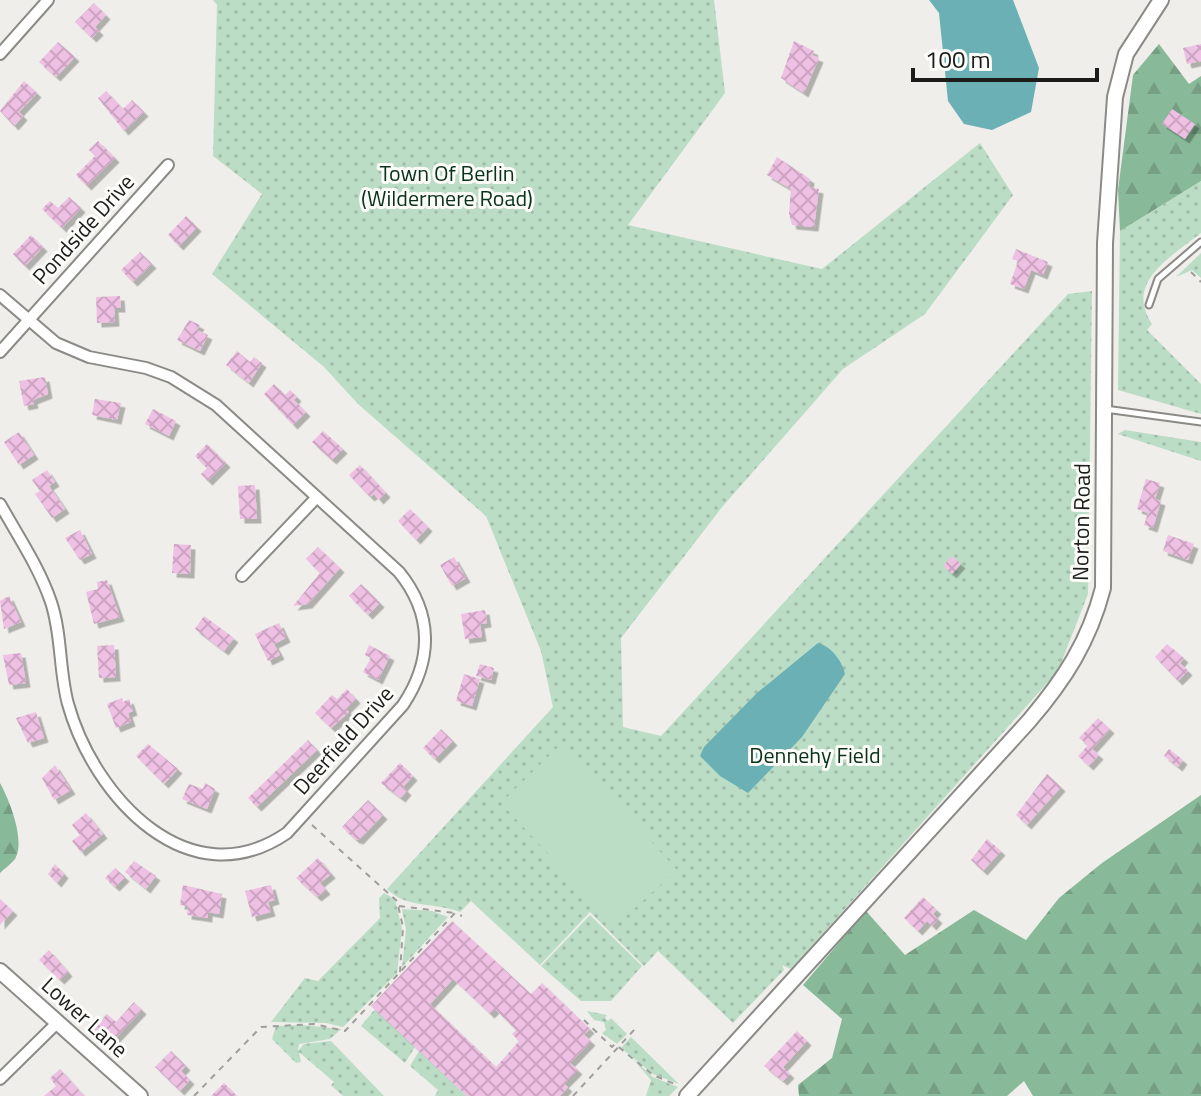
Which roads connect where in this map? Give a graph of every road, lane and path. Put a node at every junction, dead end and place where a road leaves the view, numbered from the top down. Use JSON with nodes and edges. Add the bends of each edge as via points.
{"nodes":[{"id":1,"x":48,"y":0,"type":"edge"},
{"id":2,"x":1161,"y":0,"type":"edge"},
{"id":3,"x":0,"y":54,"type":"edge"},
{"id":4,"x":168,"y":165,"type":"dead end"},
{"id":5,"x":1201,"y":242,"type":"edge"},
{"id":6,"x":1191,"y":272,"type":"dead end"},
{"id":7,"x":1201,"y":282,"type":"edge"},
{"id":8,"x":0,"y":295,"type":"edge"},
{"id":9,"x":1149,"y":305,"type":"dead end"},
{"id":10,"x":28,"y":320,"type":"junction"},
{"id":11,"x":0,"y":352,"type":"edge"},
{"id":12,"x":1104,"y":409,"type":"junction"},
{"id":13,"x":1201,"y":422,"type":"edge"},
{"id":14,"x":317,"y":497,"type":"junction"},
{"id":15,"x":0,"y":504,"type":"edge"},
{"id":16,"x":242,"y":576,"type":"dead end"},
{"id":17,"x":312,"y":825,"type":"dead end"},
{"id":18,"x":398,"y":906,"type":"junction"},
{"id":19,"x":455,"y":913,"type":"junction"},
{"id":20,"x":462,"y":916,"type":"dead end"},
{"id":21,"x":0,"y":971,"type":"edge"},
{"id":22,"x":401,"y":973,"type":"junction"},
{"id":23,"x":584,"y":1020,"type":"dead end"},
{"id":24,"x":58,"y":1022,"type":"junction"},
{"id":25,"x":635,"y":1029,"type":"dead end"},
{"id":26,"x":618,"y":1047,"type":"junction"},
{"id":27,"x":0,"y":1079,"type":"edge"},
{"id":28,"x":683,"y":1091,"type":"edge"},
{"id":29,"x":140,"y":1096,"type":"edge"},
{"id":30,"x":194,"y":1096,"type":"edge"},
{"id":31,"x":573,"y":1096,"type":"edge"}],
"edges":[{"from":1,"to":3,"type":"street"},
{"from":2,"to":12,"type":"main road","name":"Norton Road","via":[[1126,54],[1115,97],[1105,243]]},
{"from":4,"to":10,"type":"street","name":"Pondside Drive"},
{"from":5,"to":9,"type":"lane","via":[[1158,279]]},
{"from":6,"to":7,"type":"path"},
{"from":8,"to":10,"type":"street","name":"Deerfield Drive"},
{"from":10,"to":11,"type":"street"},
{"from":10,"to":14,"type":"street","name":"Deerfield Drive","via":[[74,352],[146,368],[193,389]]},
{"from":12,"to":13,"type":"lane"},
{"from":12,"to":28,"type":"main road","name":"Norton Road","via":[[1103,588],[1077,659],[1029,721],[805,968]]},
{"from":14,"to":15,"type":"street","name":"Deerfield Drive","via":[[412,589],[425,623],[424,666],[403,705],[287,833],[246,855],[223,857],[178,847],[160,834],[130,809],[94,763],[67,702],[46,590]]},
{"from":14,"to":16,"type":"street"},
{"from":17,"to":18,"type":"path"},
{"from":18,"to":19,"type":"path"},
{"from":18,"to":22,"type":"path","via":[[403,927]]},
{"from":19,"to":20,"type":"path"},
{"from":19,"to":22,"type":"path"},
{"from":21,"to":24,"type":"main road","name":"Lower Lane"},
{"from":22,"to":30,"type":"path","via":[[345,1031],[314,1024],[261,1027]]},
{"from":23,"to":26,"type":"path"},
{"from":24,"to":27,"type":"street"},
{"from":24,"to":29,"type":"main road","name":"Lower Lane"},
{"from":25,"to":26,"type":"path"},
{"from":26,"to":28,"type":"path"},
{"from":26,"to":31,"type":"path"}]}
